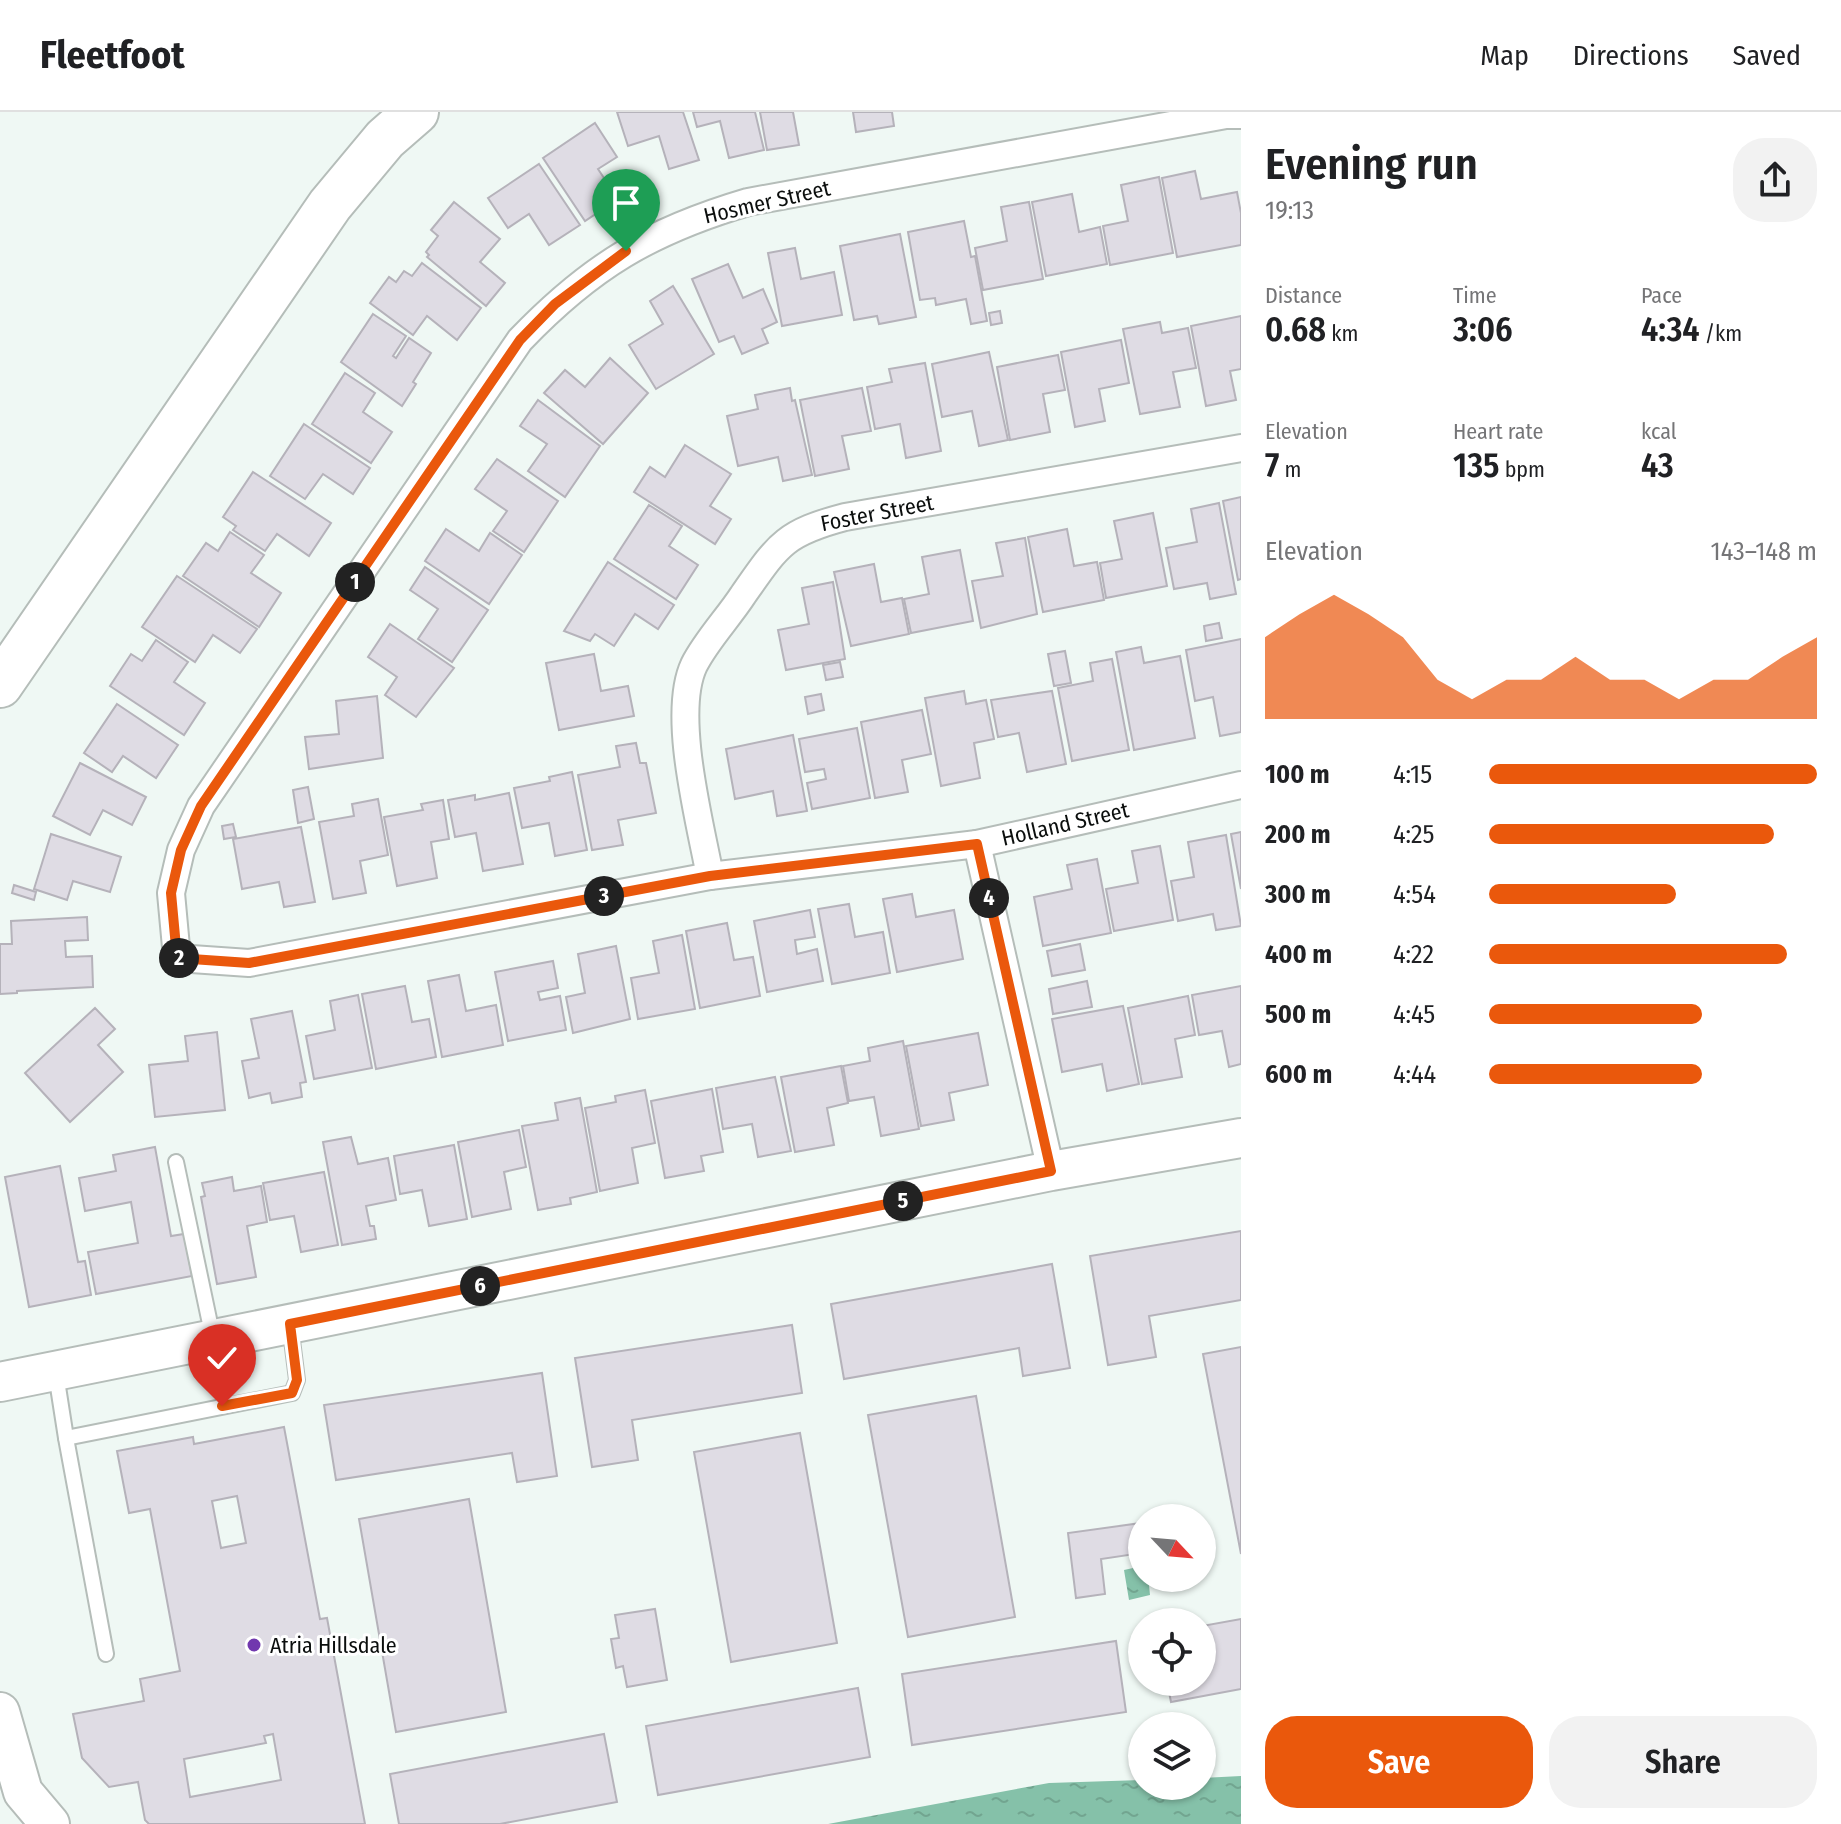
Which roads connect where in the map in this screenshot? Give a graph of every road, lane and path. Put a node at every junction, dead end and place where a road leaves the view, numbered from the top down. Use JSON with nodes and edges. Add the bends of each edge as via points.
{"nodes":[{"id":1,"x":416,"y":112,"type":"edge"},
{"id":2,"x":1241,"y":115,"type":"edge"},
{"id":3,"x":1241,"y":448,"type":"edge"},
{"id":4,"x":0,"y":685,"type":"edge"},
{"id":5,"x":1241,"y":785,"type":"edge"},
{"id":6,"x":977,"y":844,"type":"junction"},
{"id":7,"x":710,"y":876,"type":"junction"},
{"id":8,"x":177,"y":958,"type":"joint"},
{"id":9,"x":1241,"y":1138,"type":"edge"},
{"id":10,"x":176,"y":1162,"type":"dead end"},
{"id":11,"x":1051,"y":1171,"type":"junction"},
{"id":12,"x":290,"y":1324,"type":"junction"},
{"id":13,"x":214,"y":1339,"type":"junction"},
{"id":14,"x":56,"y":1369,"type":"junction"},
{"id":15,"x":0,"y":1382,"type":"edge"},
{"id":16,"x":66,"y":1438,"type":"junction"},
{"id":17,"x":106,"y":1654,"type":"dead end"},
{"id":18,"x":0,"y":1712,"type":"edge"},
{"id":19,"x":50,"y":1824,"type":"edge"}],
"edges":[{"from":1,"to":4,"type":"highway","via":[[385,139],[330,205]]},
{"from":2,"to":8,"type":"street","name":"Hosmer Street","via":[[748,202],[660,233],[590,275],[520,340],[201,806],[181,850],[171,893]]},
{"from":3,"to":7,"type":"street","name":"Foster Street","via":[[845,517],[806,527],[775,549],[694,666],[686,697],[684,727]]},
{"from":5,"to":6,"type":"street","name":"Holland Street"},
{"from":6,"to":7,"type":"street","name":"Holland Street"},
{"from":6,"to":11,"type":"street"},
{"from":7,"to":8,"type":"street","name":"Holland Street","via":[[249,963]]},
{"from":9,"to":11,"type":"main road"},
{"from":10,"to":13,"type":"lane"},
{"from":11,"to":12,"type":"main road"},
{"from":12,"to":13,"type":"main road"},
{"from":12,"to":16,"type":"lane","via":[[297,1380],[292,1393]]},
{"from":13,"to":14,"type":"main road"},
{"from":14,"to":15,"type":"main road"},
{"from":14,"to":16,"type":"lane"},
{"from":16,"to":17,"type":"lane"},
{"from":18,"to":19,"type":"main road","via":[[23,1792]]}]}
